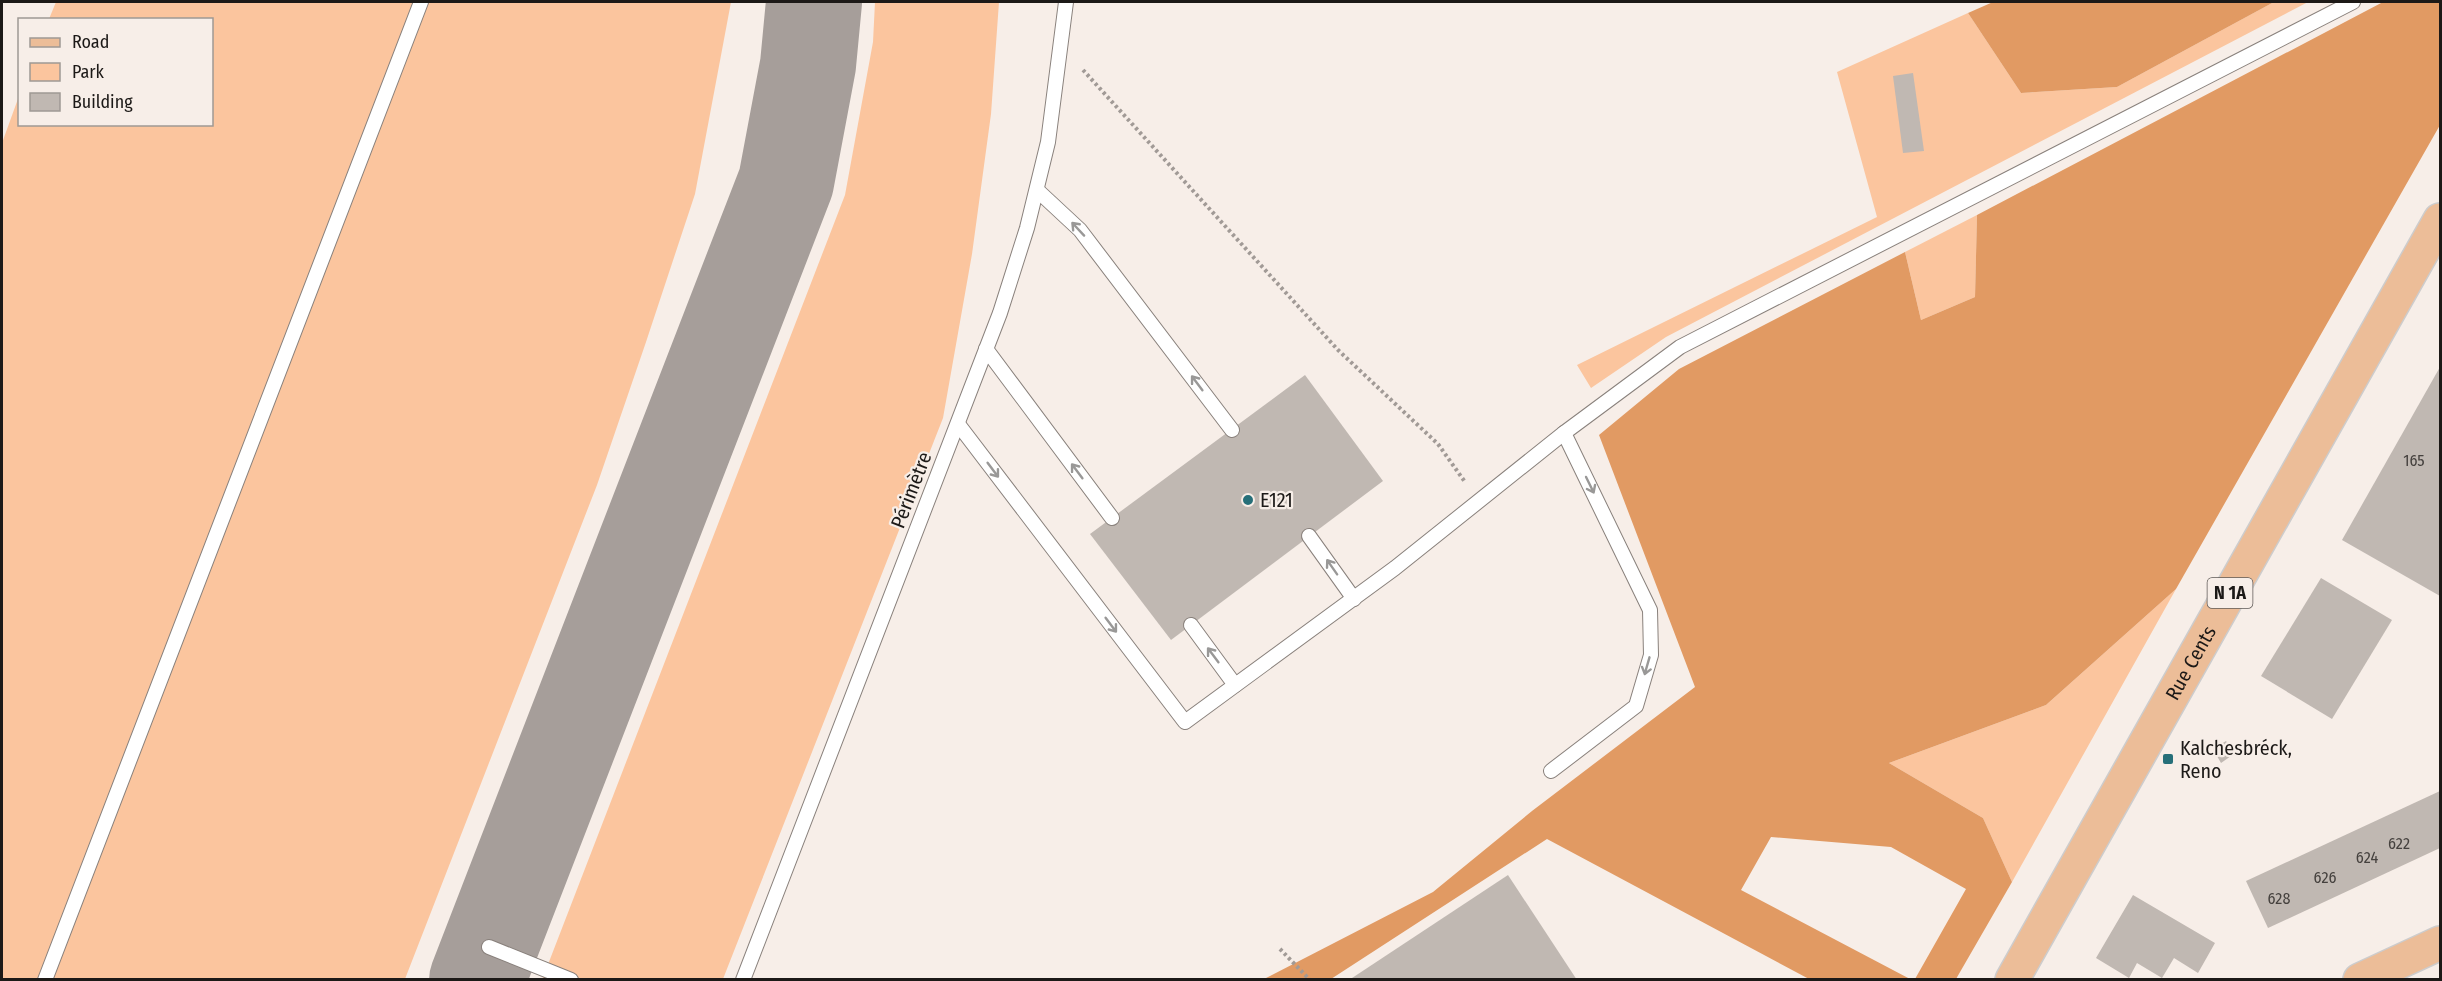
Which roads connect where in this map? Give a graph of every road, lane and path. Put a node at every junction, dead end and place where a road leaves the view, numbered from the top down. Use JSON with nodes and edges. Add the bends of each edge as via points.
{"nodes":[{"id":1,"x":421,"y":2,"type":"edge"},
{"id":2,"x":1066,"y":2,"type":"edge"},
{"id":3,"x":2353,"y":2,"type":"edge"},
{"id":4,"x":1061,"y":45,"type":"junction"},
{"id":5,"x":1037,"y":190,"type":"junction"},
{"id":6,"x":2440,"y":220,"type":"edge"},
{"id":7,"x":986,"y":349,"type":"junction"},
{"id":8,"x":958,"y":424,"type":"junction"},
{"id":9,"x":1232,"y":430,"type":"dead end"},
{"id":10,"x":1564,"y":433,"type":"junction"},
{"id":11,"x":1479,"y":502,"type":"junction"},
{"id":12,"x":1112,"y":518,"type":"dead end"},
{"id":13,"x":1310,"y":536,"type":"dead end"},
{"id":14,"x":1354,"y":599,"type":"junction"},
{"id":15,"x":1191,"y":625,"type":"dead end"},
{"id":16,"x":1235,"y":685,"type":"junction"},
{"id":17,"x":1551,"y":771,"type":"dead end"},
{"id":18,"x":2440,"y":943,"type":"edge"},
{"id":19,"x":489,"y":948,"type":"dead end"},
{"id":20,"x":1280,"y":949,"type":"dead end"},
{"id":21,"x":2017,"y":975,"type":"edge"},
{"id":22,"x":45,"y":980,"type":"edge"},
{"id":23,"x":571,"y":980,"type":"edge"},
{"id":24,"x":743,"y":980,"type":"edge"},
{"id":25,"x":1310,"y":980,"type":"edge"},
{"id":26,"x":2360,"y":980,"type":"edge"}],
"edges":[{"from":1,"to":22,"type":"lane"},
{"from":2,"to":4,"type":"lane","name":"Périmètre"},
{"from":3,"to":10,"type":"lane","via":[[1680,347]]},
{"from":4,"to":5,"type":"lane","name":"Périmètre","via":[[1048,142]]},
{"from":4,"to":11,"type":"path","via":[[1338,350],[1438,444]]},
{"from":5,"to":7,"type":"lane","name":"Périmètre","via":[[1028,228]]},
{"from":9,"to":5,"type":"lane","one_way":true,"via":[[1080,230]]},
{"from":6,"to":21,"type":"main road","name":"Rue Cents","number":"N 1A"},
{"from":7,"to":8,"type":"lane","name":"Périmètre"},
{"from":12,"to":7,"type":"lane","one_way":true},
{"from":8,"to":16,"type":"lane","one_way":true,"via":[[1185,722]]},
{"from":8,"to":24,"type":"lane","name":"Périmètre"},
{"from":10,"to":11,"type":"lane"},
{"from":10,"to":17,"type":"lane","one_way":true,"via":[[1650,610],[1651,655],[1636,706]]},
{"from":11,"to":14,"type":"lane"},
{"from":14,"to":13,"type":"lane","one_way":true},
{"from":14,"to":16,"type":"lane"},
{"from":16,"to":15,"type":"lane","one_way":true},
{"from":18,"to":26,"type":"main road"},
{"from":19,"to":23,"type":"lane"},
{"from":20,"to":25,"type":"path"}]}
